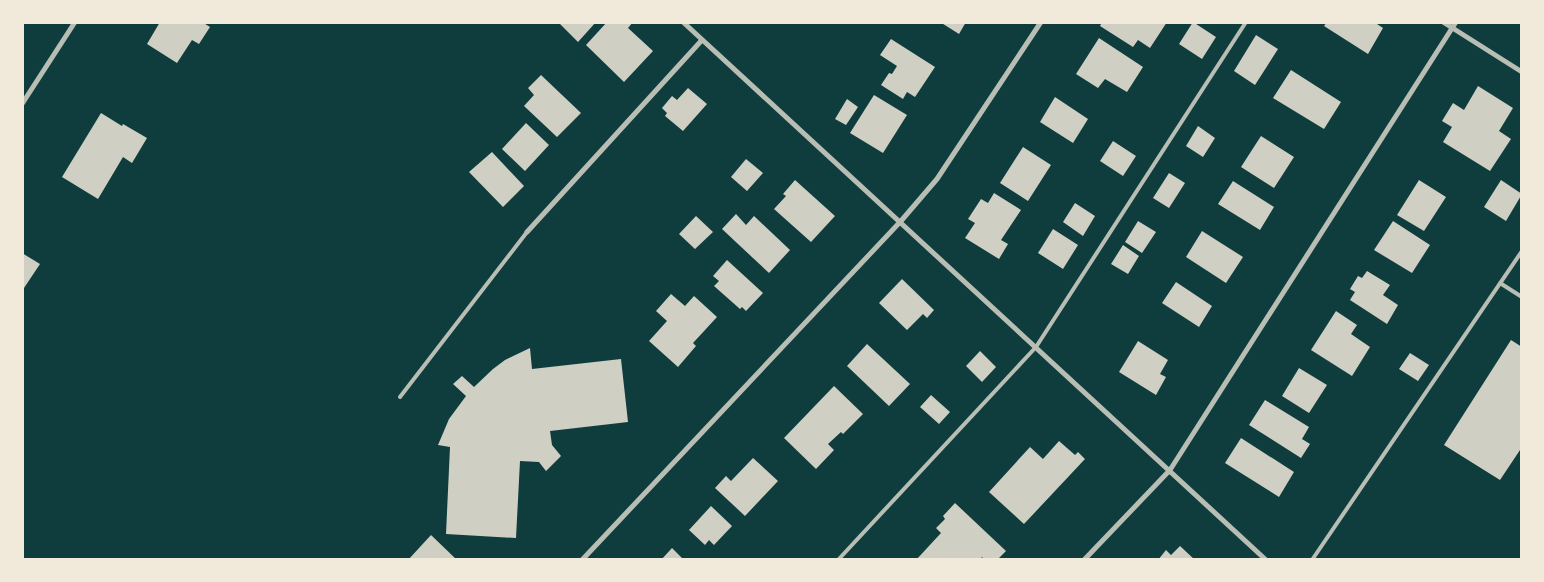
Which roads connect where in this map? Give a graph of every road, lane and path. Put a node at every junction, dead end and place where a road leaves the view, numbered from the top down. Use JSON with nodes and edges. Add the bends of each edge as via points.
{"nodes":[{"id":1,"x":75,"y":22,"type":"edge"},
{"id":2,"x":683,"y":22,"type":"edge"},
{"id":3,"x":1041,"y":22,"type":"edge"},
{"id":4,"x":1246,"y":22,"type":"edge"},
{"id":5,"x":1443,"y":22,"type":"edge"},
{"id":6,"x":1456,"y":22,"type":"edge"},
{"id":7,"x":1452,"y":28,"type":"junction"},
{"id":8,"x":702,"y":40,"type":"junction"},
{"id":9,"x":1522,"y":72,"type":"edge"},
{"id":10,"x":22,"y":104,"type":"edge"},
{"id":11,"x":901,"y":221,"type":"junction"},
{"id":12,"x":527,"y":232,"type":"joint"},
{"id":13,"x":1522,"y":251,"type":"edge"},
{"id":14,"x":1500,"y":282,"type":"junction"},
{"id":15,"x":1522,"y":297,"type":"edge"},
{"id":16,"x":1036,"y":347,"type":"junction"},
{"id":17,"x":400,"y":397,"type":"dead end"},
{"id":18,"x":1170,"y":470,"type":"junction"},
{"id":19,"x":582,"y":560,"type":"edge"},
{"id":20,"x":838,"y":560,"type":"edge"},
{"id":21,"x":1084,"y":560,"type":"edge"},
{"id":22,"x":1266,"y":560,"type":"edge"},
{"id":23,"x":1312,"y":560,"type":"edge"}],
"edges":[{"from":1,"to":10,"type":"street"},
{"from":2,"to":8,"type":"street"},
{"from":3,"to":11,"type":"street","via":[[937,179]]},
{"from":4,"to":16,"type":"lane"},
{"from":5,"to":7,"type":"street"},
{"from":6,"to":7,"type":"street"},
{"from":7,"to":9,"type":"street"},
{"from":7,"to":18,"type":"street"},
{"from":8,"to":11,"type":"street"},
{"from":8,"to":12,"type":"street"},
{"from":11,"to":16,"type":"street"},
{"from":11,"to":19,"type":"street"},
{"from":12,"to":17,"type":"lane"},
{"from":13,"to":14,"type":"lane"},
{"from":14,"to":15,"type":"lane"},
{"from":14,"to":23,"type":"lane"},
{"from":16,"to":18,"type":"street"},
{"from":16,"to":20,"type":"lane"},
{"from":18,"to":21,"type":"street"},
{"from":18,"to":22,"type":"street"}]}
